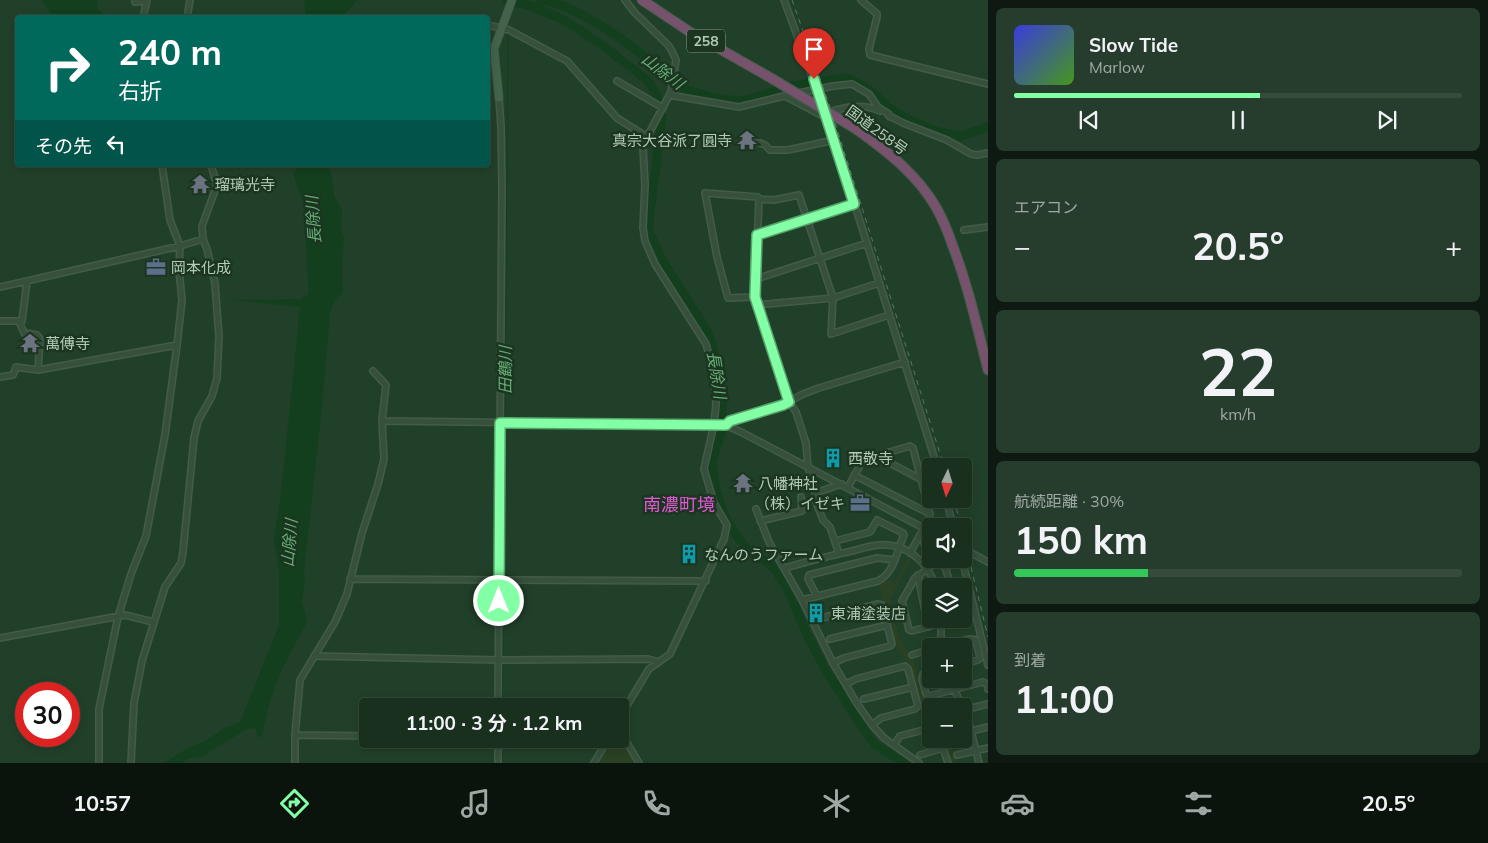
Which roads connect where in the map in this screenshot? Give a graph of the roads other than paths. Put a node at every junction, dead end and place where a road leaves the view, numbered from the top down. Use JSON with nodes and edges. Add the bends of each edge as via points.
{"nodes":[{"id":1,"x":135,"y":0,"type":"edge"},
{"id":2,"x":146,"y":0,"type":"edge"},
{"id":3,"x":190,"y":0,"type":"edge"},
{"id":4,"x":512,"y":0,"type":"edge"},
{"id":5,"x":625,"y":0,"type":"edge"},
{"id":6,"x":642,"y":0,"type":"edge"},
{"id":7,"x":784,"y":0,"type":"edge"},
{"id":8,"x":861,"y":0,"type":"edge"},
{"id":9,"x":144,"y":15,"type":"edge"},
{"id":10,"x":188,"y":15,"type":"edge"},
{"id":11,"x":492,"y":26,"type":"dead end"},
{"id":12,"x":617,"y":80,"type":"dead end"},
{"id":13,"x":988,"y":84,"type":"edge"},
{"id":14,"x":816,"y":85,"type":"junction"},
{"id":15,"x":670,"y":94,"type":"junction"},
{"id":16,"x":785,"y":95,"type":"junction"},
{"id":17,"x":499,"y":98,"type":"joint"},
{"id":18,"x":663,"y":108,"type":"junction"},
{"id":19,"x":825,"y":113,"type":"junction"},
{"id":20,"x":890,"y":117,"type":"junction"},
{"id":21,"x":647,"y":137,"type":"junction"},
{"id":22,"x":834,"y":140,"type":"junction"},
{"id":23,"x":757,"y":142,"type":"dead end"},
{"id":24,"x":988,"y":153,"type":"edge"},
{"id":25,"x":162,"y":167,"type":"edge"},
{"id":26,"x":212,"y":167,"type":"edge"},
{"id":27,"x":759,"y":199,"type":"junction"},
{"id":28,"x":854,"y":204,"type":"junction"},
{"id":29,"x":806,"y":219,"type":"junction"},
{"id":30,"x":988,"y":227,"type":"edge"},
{"id":31,"x":964,"y":230,"type":"dead end"},
{"id":32,"x":757,"y":235,"type":"junction"},
{"id":33,"x":203,"y":239,"type":"junction"},
{"id":34,"x":867,"y":244,"type":"junction"},
{"id":35,"x":180,"y":246,"type":"junction"},
{"id":36,"x":820,"y":259,"type":"junction"},
{"id":37,"x":756,"y":279,"type":"junction"},
{"id":38,"x":27,"y":281,"type":"junction"},
{"id":39,"x":880,"y":283,"type":"junction"},
{"id":40,"x":0,"y":286,"type":"edge"},
{"id":41,"x":755,"y":297,"type":"junction"},
{"id":42,"x":833,"y":298,"type":"junction"},
{"id":43,"x":756,"y":305,"type":"junction"},
{"id":44,"x":889,"y":315,"type":"junction"},
{"id":45,"x":0,"y":321,"type":"edge"},
{"id":46,"x":18,"y":321,"type":"junction"},
{"id":47,"x":177,"y":345,"type":"junction"},
{"id":48,"x":905,"y":362,"type":"junction"},
{"id":49,"x":38,"y":370,"type":"junction"},
{"id":50,"x":988,"y":370,"type":"edge"},
{"id":51,"x":373,"y":371,"type":"dead end"},
{"id":52,"x":0,"y":377,"type":"edge"},
{"id":53,"x":789,"y":402,"type":"junction"},
{"id":54,"x":382,"y":421,"type":"junction"},
{"id":55,"x":503,"y":423,"type":"junction"},
{"id":56,"x":715,"y":424,"type":"junction"},
{"id":57,"x":726,"y":425,"type":"junction"},
{"id":58,"x":887,"y":452,"type":"junction"},
{"id":59,"x":935,"y":458,"type":"edge"},
{"id":60,"x":808,"y":467,"type":"junction"},
{"id":61,"x":854,"y":475,"type":"junction"},
{"id":62,"x":922,"y":480,"type":"joint"},
{"id":63,"x":842,"y":484,"type":"junction"},
{"id":64,"x":848,"y":488,"type":"junction"},
{"id":65,"x":815,"y":493,"type":"junction"},
{"id":66,"x":801,"y":497,"type":"dead end"},
{"id":67,"x":929,"y":508,"type":"edge"},
{"id":68,"x":756,"y":509,"type":"dead end"},
{"id":69,"x":930,"y":514,"type":"junction"},
{"id":70,"x":928,"y":518,"type":"edge"},
{"id":71,"x":760,"y":522,"type":"junction"},
{"id":72,"x":922,"y":527,"type":"edge"},
{"id":73,"x":922,"y":532,"type":"edge"},
{"id":74,"x":835,"y":541,"type":"junction"},
{"id":75,"x":898,"y":547,"type":"junction"},
{"id":76,"x":910,"y":553,"type":"junction"},
{"id":77,"x":972,"y":553,"type":"edge"},
{"id":78,"x":839,"y":554,"type":"junction"},
{"id":79,"x":895,"y":560,"type":"junction"},
{"id":80,"x":988,"y":562,"type":"edge"},
{"id":81,"x":785,"y":568,"type":"junction"},
{"id":82,"x":964,"y":568,"type":"edge"},
{"id":83,"x":928,"y":569,"type":"junction"},
{"id":84,"x":918,"y":575,"type":"junction"},
{"id":85,"x":932,"y":578,"type":"edge"},
{"id":86,"x":350,"y":579,"type":"junction"},
{"id":87,"x":502,"y":581,"type":"junction"},
{"id":88,"x":706,"y":581,"type":"junction"},
{"id":89,"x":817,"y":596,"type":"junction"},
{"id":90,"x":922,"y":596,"type":"edge"},
{"id":91,"x":802,"y":600,"type":"junction"},
{"id":92,"x":118,"y":617,"type":"junction"},
{"id":93,"x":813,"y":620,"type":"junction"},
{"id":94,"x":153,"y":622,"type":"junction"},
{"id":95,"x":887,"y":625,"type":"junction"},
{"id":96,"x":924,"y":628,"type":"edge"},
{"id":97,"x":0,"y":638,"type":"edge"},
{"id":98,"x":830,"y":639,"type":"dead end"},
{"id":99,"x":972,"y":640,"type":"edge"},
{"id":100,"x":922,"y":652,"type":"edge"},
{"id":101,"x":912,"y":655,"type":"dead end"},
{"id":102,"x":314,"y":656,"type":"junction"},
{"id":103,"x":501,"y":659,"type":"junction"},
{"id":104,"x":659,"y":662,"type":"junction"},
{"id":105,"x":972,"y":662,"type":"edge"},
{"id":106,"x":833,"y":664,"type":"junction"},
{"id":107,"x":988,"y":665,"type":"edge"},
{"id":108,"x":846,"y":684,"type":"junction"},
{"id":109,"x":913,"y":687,"type":"junction"},
{"id":110,"x":924,"y":688,"type":"edge"},
{"id":111,"x":954,"y":689,"type":"junction"},
{"id":112,"x":988,"y":689,"type":"edge"},
{"id":113,"x":499,"y":698,"type":"edge"},
{"id":114,"x":958,"y":698,"type":"edge"},
{"id":115,"x":864,"y":699,"type":"dead end"},
{"id":116,"x":629,"y":702,"type":"edge"},
{"id":117,"x":988,"y":704,"type":"edge"},
{"id":118,"x":972,"y":707,"type":"edge"},
{"id":119,"x":872,"y":725,"type":"junction"},
{"id":120,"x":988,"y":727,"type":"edge"},
{"id":121,"x":922,"y":730,"type":"edge"},
{"id":122,"x":972,"y":731,"type":"joint"},
{"id":123,"x":295,"y":734,"type":"junction"},
{"id":124,"x":359,"y":736,"type":"edge"},
{"id":125,"x":894,"y":745,"type":"junction"},
{"id":126,"x":629,"y":746,"type":"edge"},
{"id":127,"x":498,"y":748,"type":"edge"},
{"id":128,"x":603,"y":748,"type":"edge"},
{"id":129,"x":943,"y":748,"type":"joint"},
{"id":130,"x":988,"y":748,"type":"edge"},
{"id":131,"x":976,"y":751,"type":"junction"},
{"id":132,"x":920,"y":755,"type":"dead end"},
{"id":133,"x":957,"y":755,"type":"dead end"},
{"id":134,"x":99,"y":763,"type":"edge"},
{"id":135,"x":131,"y":763,"type":"edge"},
{"id":136,"x":295,"y":763,"type":"edge"},
{"id":137,"x":498,"y":763,"type":"edge"},
{"id":138,"x":594,"y":763,"type":"edge"},
{"id":139,"x":639,"y":763,"type":"edge"},
{"id":140,"x":920,"y":763,"type":"edge"},
{"id":141,"x":948,"y":763,"type":"edge"},
{"id":142,"x":979,"y":763,"type":"edge"}],
"edges":[{"from":1,"to":2,"type":"street"},
{"from":2,"to":9,"type":"street"},
{"from":3,"to":10,"type":"street"},
{"from":4,"to":17,"type":"street","via":[[494,49]]},
{"from":5,"to":15,"type":"street","via":[[672,50],[676,60]]},
{"from":6,"to":50,"type":"highway","name":"国道258号","number":"258","bridge":true,"via":[[690,32],[856,129],[888,151],[907,170],[938,209],[964,276]]},
{"from":7,"to":14,"type":"street"},
{"from":8,"to":13,"type":"street","via":[[878,18],[870,55]]},
{"from":11,"to":21,"type":"street","via":[[508,30],[567,61],[617,118]]},
{"from":12,"to":18,"type":"street"},
{"from":14,"to":16,"type":"street"},
{"from":14,"to":19,"type":"street"},
{"from":14,"to":20,"type":"street","via":[[852,84],[869,94]]},
{"from":15,"to":16,"type":"street","via":[[739,107]]},
{"from":15,"to":18,"type":"street"},
{"from":16,"to":19,"type":"street","via":[[821,115]]},
{"from":17,"to":55,"type":"street","via":[[502,126]]},
{"from":18,"to":21,"type":"street"},
{"from":19,"to":20,"type":"street","via":[[847,106],[877,110]]},
{"from":19,"to":22,"type":"street"},
{"from":20,"to":24,"type":"street","via":[[947,140],[971,154]]},
{"from":21,"to":56,"type":"street","via":[[643,148],[644,241],[706,344],[715,378]]},
{"from":22,"to":23,"type":"street","via":[[788,150],[770,150]]},
{"from":22,"to":28,"type":"street"},
{"from":25,"to":35,"type":"street","via":[[170,220]]},
{"from":26,"to":33,"type":"street","via":[[217,185],[202,226]]},
{"from":27,"to":29,"type":"street","via":[[799,195]]},
{"from":27,"to":32,"type":"street"},
{"from":27,"to":41,"type":"street","via":[[705,193],[728,298]]},
{"from":28,"to":29,"type":"street"},
{"from":28,"to":34,"type":"street"},
{"from":29,"to":32,"type":"street"},
{"from":29,"to":36,"type":"street"},
{"from":30,"to":31,"type":"street"},
{"from":32,"to":37,"type":"street"},
{"from":33,"to":35,"type":"street"},
{"from":33,"to":94,"type":"street","via":[[215,283],[219,337],[217,378],[194,438],[181,563],[165,587]]},
{"from":34,"to":36,"type":"street"},
{"from":34,"to":39,"type":"street"},
{"from":35,"to":38,"type":"street"},
{"from":35,"to":47,"type":"street","via":[[182,300]]},
{"from":36,"to":37,"type":"street"},
{"from":36,"to":42,"type":"street"},
{"from":37,"to":41,"type":"street"},
{"from":38,"to":40,"type":"street"},
{"from":38,"to":46,"type":"street","via":[[22,321]]},
{"from":39,"to":42,"type":"street"},
{"from":39,"to":44,"type":"street"},
{"from":41,"to":43,"type":"street"},
{"from":42,"to":43,"type":"street"},
{"from":42,"to":44,"type":"street","via":[[831,334]]},
{"from":43,"to":53,"type":"street"},
{"from":44,"to":48,"type":"street"},
{"from":45,"to":46,"type":"street"},
{"from":46,"to":49,"type":"street","via":[[24,333],[40,338]]},
{"from":47,"to":49,"type":"street"},
{"from":47,"to":92,"type":"street","via":[[165,435],[146,536]]},
{"from":48,"to":53,"type":"street","via":[[819,388]]},
{"from":48,"to":59,"type":"street"},
{"from":49,"to":52,"type":"street","via":[[16,367],[13,375]]},
{"from":51,"to":54,"type":"street","via":[[386,385]]},
{"from":53,"to":57,"type":"street"},
{"from":53,"to":60,"type":"street","via":[[796,412],[806,443]]},
{"from":54,"to":55,"type":"street"},
{"from":54,"to":86,"type":"street","via":[[384,459]]},
{"from":55,"to":56,"type":"street"},
{"from":55,"to":87,"type":"street"},
{"from":56,"to":57,"type":"street"},
{"from":56,"to":88,"type":"street","via":[[704,469],[714,502],[727,525]]},
{"from":57,"to":60,"type":"street"},
{"from":58,"to":61,"type":"street","via":[[862,460]]},
{"from":58,"to":62,"type":"street","via":[[890,463]]},
{"from":58,"to":62,"type":"street","via":[[913,448]]},
{"from":60,"to":63,"type":"street"},
{"from":60,"to":65,"type":"street"},
{"from":61,"to":64,"type":"street"},
{"from":61,"to":69,"type":"street"},
{"from":63,"to":64,"type":"street"},
{"from":63,"to":65,"type":"street"},
{"from":64,"to":72,"type":"street"},
{"from":65,"to":74,"type":"street","via":[[823,520],[830,527]]},
{"from":66,"to":71,"type":"street","via":[[802,511]]},
{"from":67,"to":69,"type":"street"},
{"from":68,"to":71,"type":"street"},
{"from":69,"to":70,"type":"street"},
{"from":71,"to":81,"type":"street"},
{"from":73,"to":76,"type":"street"},
{"from":74,"to":75,"type":"street","via":[[870,532],[877,520],[902,533],[904,536]]},
{"from":74,"to":78,"type":"street"},
{"from":75,"to":76,"type":"street"},
{"from":75,"to":78,"type":"street","via":[[878,545]]},
{"from":75,"to":79,"type":"street"},
{"from":76,"to":83,"type":"street"},
{"from":77,"to":80,"type":"street"},
{"from":78,"to":81,"type":"street"},
{"from":79,"to":89,"type":"street","via":[[888,574],[878,581]]},
{"from":79,"to":89,"type":"street","via":[[877,558],[809,575]]},
{"from":81,"to":91,"type":"street"},
{"from":82,"to":107,"type":"street"},
{"from":83,"to":84,"type":"street"},
{"from":83,"to":85,"type":"street"},
{"from":84,"to":90,"type":"street"},
{"from":84,"to":96,"type":"street","via":[[902,601],[909,630]]},
{"from":86,"to":87,"type":"street"},
{"from":86,"to":102,"type":"street","via":[[335,622]]},
{"from":87,"to":88,"type":"street"},
{"from":87,"to":103,"type":"street"},
{"from":88,"to":104,"type":"street","via":[[670,654]]},
{"from":89,"to":91,"type":"street"},
{"from":91,"to":93,"type":"street"},
{"from":92,"to":94,"type":"street","via":[[125,615]]},
{"from":92,"to":97,"type":"street"},
{"from":92,"to":134,"type":"street","via":[[99,709]]},
{"from":93,"to":95,"type":"street","via":[[878,604],[882,605]]},
{"from":93,"to":106,"type":"street"},
{"from":94,"to":135,"type":"street","via":[[134,703]]},
{"from":95,"to":98,"type":"street"},
{"from":95,"to":106,"type":"street","via":[[890,646]]},
{"from":99,"to":105,"type":"street","via":[[976,640],[980,658]]},
{"from":100,"to":101,"type":"street"},
{"from":102,"to":103,"type":"street"},
{"from":102,"to":123,"type":"street","via":[[300,680]]},
{"from":103,"to":104,"type":"street","via":[[648,659]]},
{"from":103,"to":113,"type":"street"},
{"from":104,"to":116,"type":"street","via":[[649,669]]},
{"from":106,"to":108,"type":"street"},
{"from":108,"to":109,"type":"street","via":[[905,666]]},
{"from":108,"to":119,"type":"street"},
{"from":109,"to":115,"type":"street"},
{"from":109,"to":119,"type":"street","via":[[916,709],[881,718]]},
{"from":110,"to":111,"type":"street","via":[[929,696]]},
{"from":111,"to":112,"type":"street","via":[[983,682]]},
{"from":111,"to":114,"type":"street"},
{"from":117,"to":118,"type":"street"},
{"from":119,"to":125,"type":"street"},
{"from":120,"to":122,"type":"street"},
{"from":121,"to":125,"type":"street","via":[[900,736]]},
{"from":122,"to":131,"type":"street"},
{"from":123,"to":124,"type":"street"},
{"from":123,"to":136,"type":"street"},
{"from":125,"to":140,"type":"street"},
{"from":126,"to":139,"type":"street"},
{"from":127,"to":137,"type":"street"},
{"from":128,"to":138,"type":"street"},
{"from":129,"to":132,"type":"street"},
{"from":129,"to":141,"type":"street"},
{"from":130,"to":131,"type":"street"},
{"from":131,"to":133,"type":"street"},
{"from":131,"to":142,"type":"street"}]}
